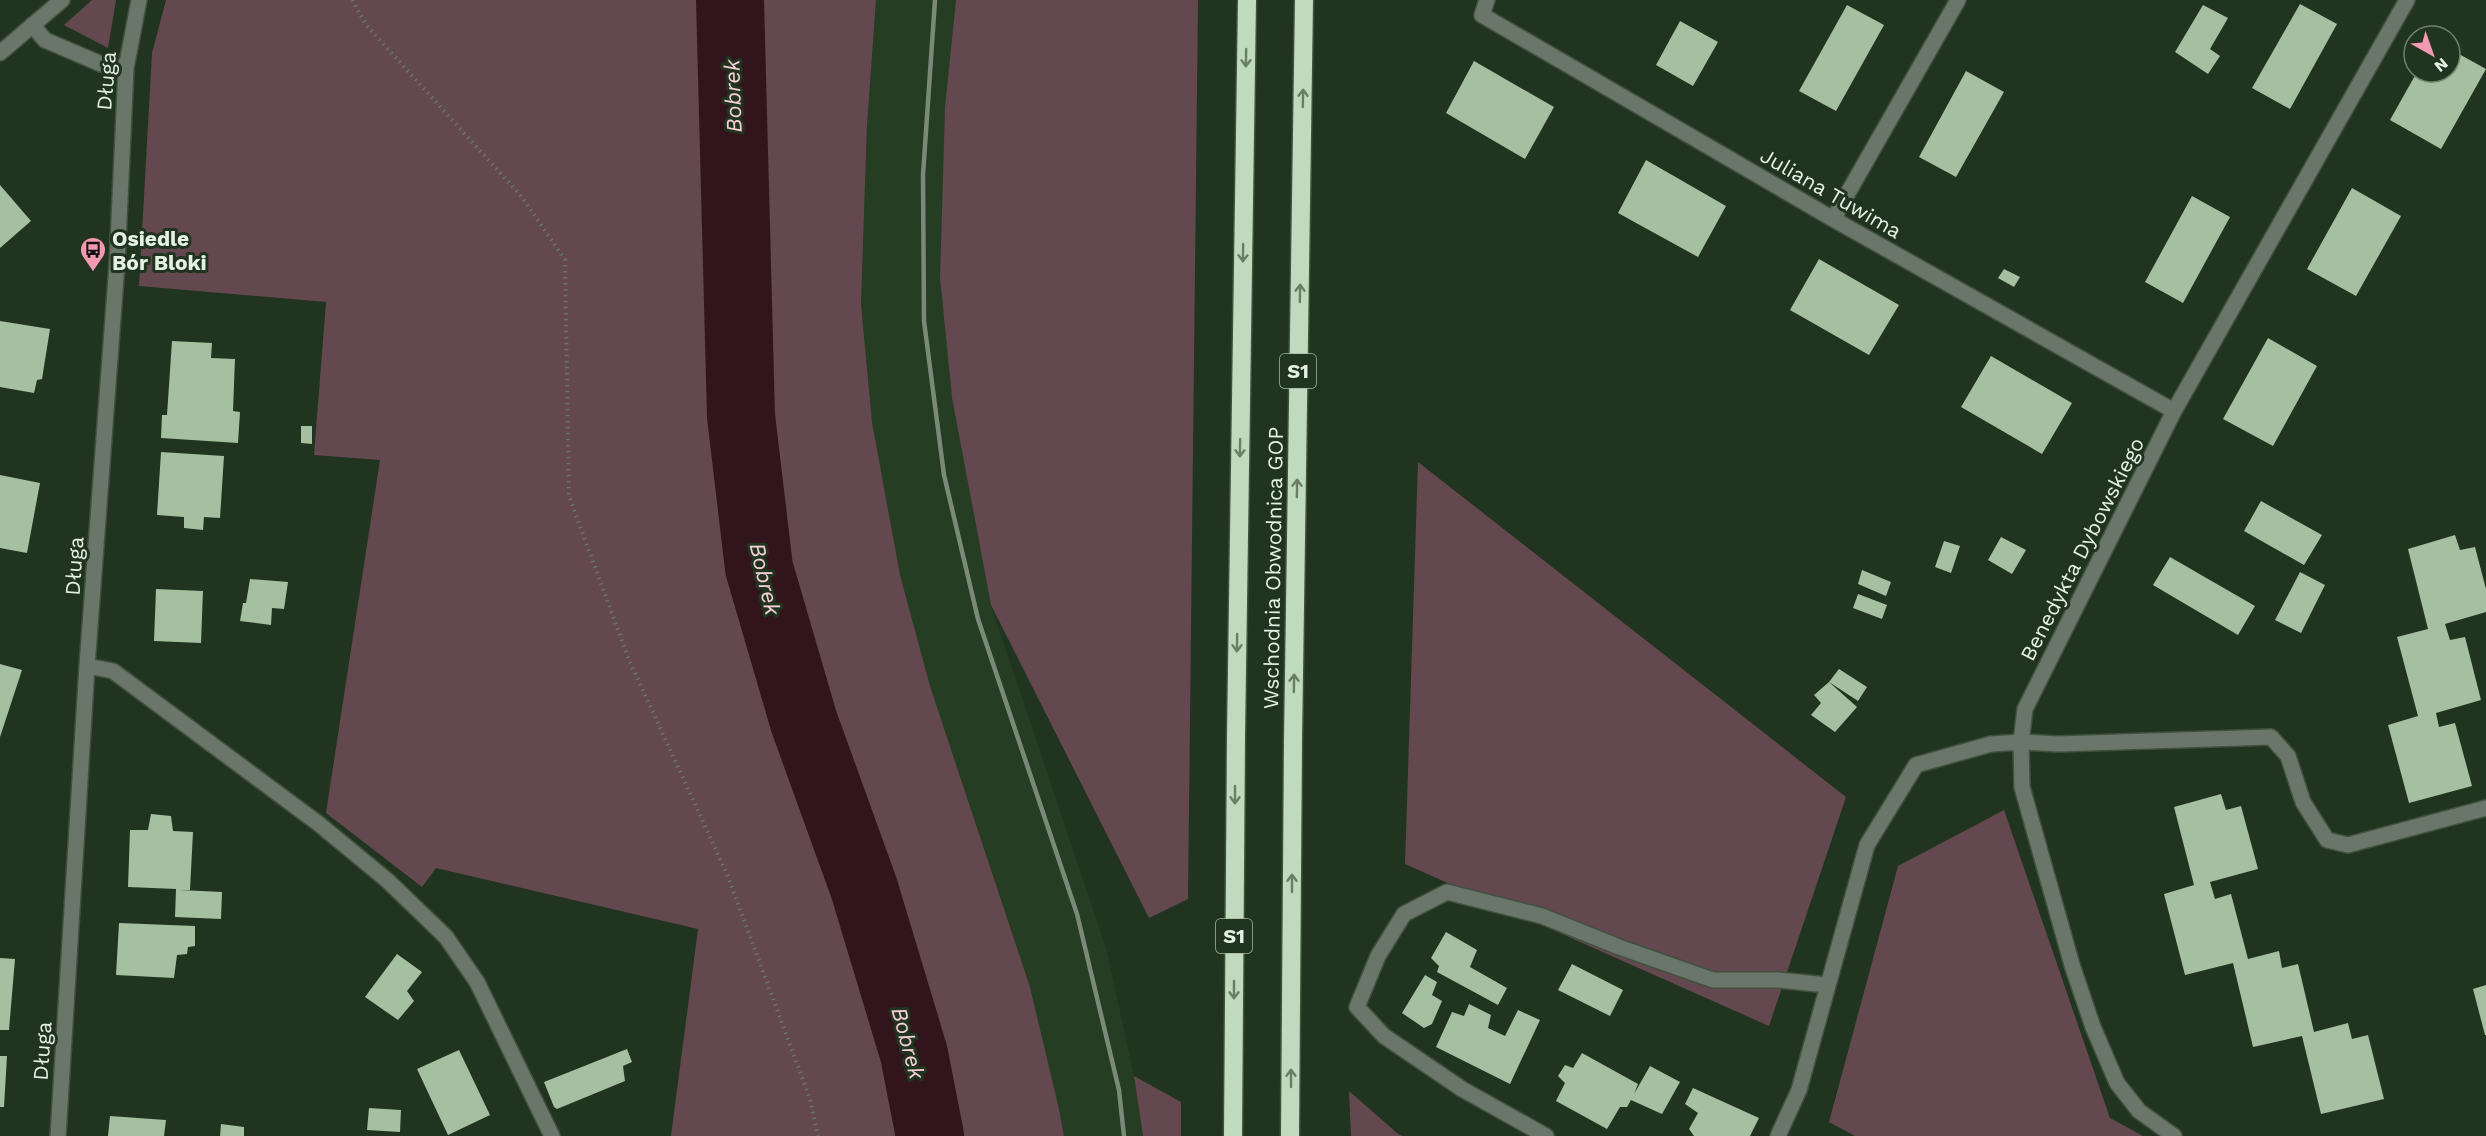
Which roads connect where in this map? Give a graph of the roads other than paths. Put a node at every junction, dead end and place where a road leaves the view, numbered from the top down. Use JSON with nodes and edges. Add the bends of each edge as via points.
{"nodes":[{"id":1,"x":62,"y":0,"type":"edge"},
{"id":2,"x":139,"y":0,"type":"edge"},
{"id":3,"x":1247,"y":0,"type":"edge"},
{"id":4,"x":1304,"y":0,"type":"edge"},
{"id":5,"x":1487,"y":0,"type":"edge"},
{"id":6,"x":1958,"y":0,"type":"edge"},
{"id":7,"x":2407,"y":0,"type":"edge"},
{"id":8,"x":32,"y":26,"type":"junction"},
{"id":9,"x":0,"y":53,"type":"edge"},
{"id":10,"x":126,"y":68,"type":"junction"},
{"id":11,"x":1833,"y":219,"type":"junction"},
{"id":12,"x":2174,"y":411,"type":"junction"},
{"id":13,"x":87,"y":666,"type":"junction"},
{"id":14,"x":2020,"y":742,"type":"junction"},
{"id":15,"x":2486,"y":808,"type":"edge"},
{"id":16,"x":1827,"y":985,"type":"junction"},
{"id":17,"x":58,"y":1136,"type":"edge"},
{"id":18,"x":552,"y":1136,"type":"edge"},
{"id":19,"x":1233,"y":1136,"type":"edge"},
{"id":20,"x":1290,"y":1136,"type":"edge"},
{"id":21,"x":1546,"y":1136,"type":"edge"},
{"id":22,"x":1778,"y":1136,"type":"edge"},
{"id":23,"x":2174,"y":1136,"type":"edge"}],
"edges":[{"from":1,"to":8,"type":"street"},
{"from":2,"to":10,"type":"street","name":"Długa"},
{"from":3,"to":19,"type":"highway","name":"Wschodnia Obwodnica GOP","number":"S1","one_way":true},
{"from":20,"to":4,"type":"highway","name":"Wschodnia Obwodnica GOP","number":"S1","one_way":true},
{"from":5,"to":11,"type":"street","name":"Juliana Tuwima","via":[[1482,15]]},
{"from":6,"to":11,"type":"street"},
{"from":7,"to":12,"type":"street","name":"Benedykta Dybowskiego"},
{"from":8,"to":9,"type":"street"},
{"from":8,"to":10,"type":"street","via":[[45,40],[101,64]]},
{"from":10,"to":13,"type":"street","name":"Długa","via":[[117,264]]},
{"from":11,"to":12,"type":"street","name":"Juliana Tuwima"},
{"from":12,"to":14,"type":"street","name":"Benedykta Dybowskiego","via":[[2025,709]]},
{"from":13,"to":17,"type":"street","name":"Długa"},
{"from":13,"to":18,"type":"street","via":[[113,671],[319,824],[388,881],[446,937],[477,982]]},
{"from":14,"to":15,"type":"street","via":[[2271,736],[2288,756],[2303,802],[2327,840],[2348,845]]},
{"from":14,"to":16,"type":"street","via":[[1991,744],[1916,765],[1867,845]]},
{"from":14,"to":23,"type":"street","name":"Benedykta Dybowskiego","via":[[2022,787],[2093,1027],[2117,1083],[2139,1112]]},
{"from":16,"to":21,"type":"street","via":[[1713,980],[1542,916],[1447,892],[1404,914],[1378,956],[1357,1007],[1394,1043],[1462,1089]]},
{"from":16,"to":22,"type":"street","via":[[1799,1090]]}]}
